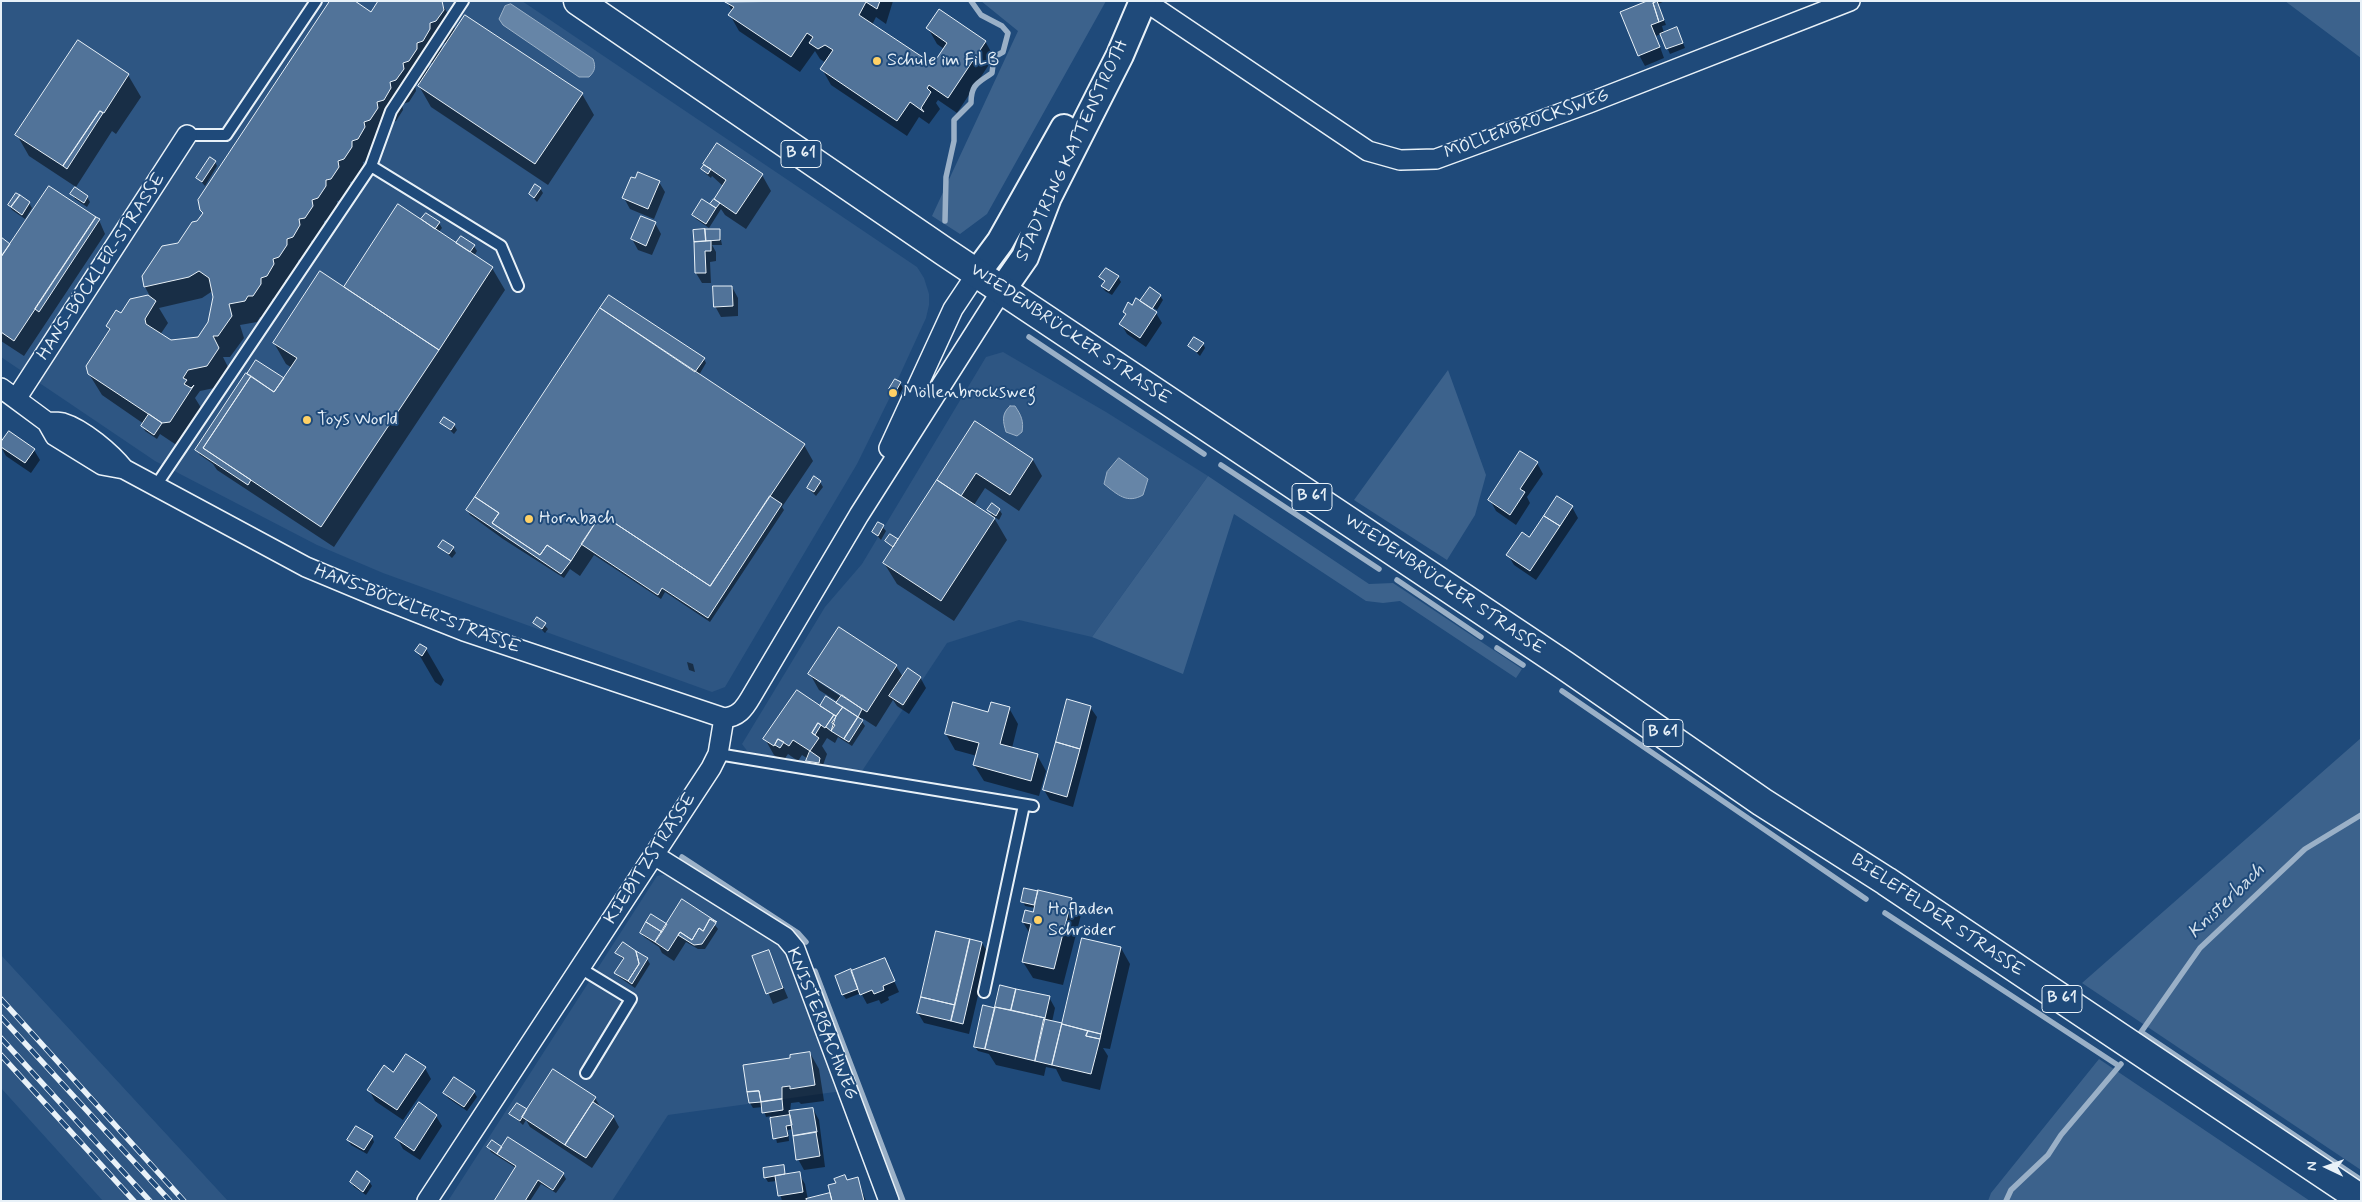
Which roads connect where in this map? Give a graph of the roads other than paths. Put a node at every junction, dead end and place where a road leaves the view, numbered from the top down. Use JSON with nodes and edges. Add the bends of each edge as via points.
{"nodes":[{"id":1,"x":316,"y":1,"type":"edge"},
{"id":2,"x":463,"y":1,"type":"edge"},
{"id":3,"x":578,"y":1,"type":"edge"},
{"id":4,"x":1850,"y":1,"type":"edge"},
{"id":5,"x":1142,"y":4,"type":"edge"},
{"id":6,"x":187,"y":135,"type":"joint"},
{"id":7,"x":371,"y":166,"type":"junction"},
{"id":8,"x":977,"y":273,"type":"junction"},
{"id":9,"x":518,"y":286,"type":"dead end"},
{"id":10,"x":1002,"y":290,"type":"junction"},
{"id":11,"x":9,"y":394,"type":"edge"},
{"id":12,"x":155,"y":487,"type":"junction"},
{"id":13,"x":859,"y":515,"type":"junction"},
{"id":14,"x":1564,"y":665,"type":"joint"},
{"id":15,"x":724,"y":718,"type":"junction"},
{"id":16,"x":718,"y":754,"type":"junction"},
{"id":17,"x":654,"y":855,"type":"junction"},
{"id":18,"x":580,"y":968,"type":"junction"},
{"id":19,"x":984,"y":992,"type":"dead end"},
{"id":20,"x":586,"y":1073,"type":"dead end"},
{"id":21,"x":2361,"y":1199,"type":"edge"},
{"id":22,"x":427,"y":1201,"type":"edge"},
{"id":23,"x":889,"y":1201,"type":"edge"}],
"edges":[{"from":1,"to":6,"type":"lane","via":[[226,135]]},
{"from":2,"to":7,"type":"lane","via":[[391,111]]},
{"from":3,"to":8,"type":"main road","name":"WIEDENBRÜCKER STRASSE","number":"B 61"},
{"from":4,"to":5,"type":"street","name":"MÖLLENBROCKSWEG","via":[[1436,159],[1400,160],[1368,151]]},
{"from":5,"to":8,"type":"main road","name":"STADTRING KATTENSTROTH","via":[[1108,50],[1000,242]]},
{"from":5,"to":10,"type":"main road","name":"STADTRING KATTENSTROTH","via":[[1120,55],[1048,197],[1025,256]]},
{"from":6,"to":11,"type":"street","name":"HANS-BÖCKLER-STRASSE"},
{"from":7,"to":9,"type":"lane","via":[[501,246]]},
{"from":7,"to":12,"type":"lane"},
{"from":8,"to":10,"type":"main road","name":"WIEDENBRÜCKER STRASSE","number":"B 61"},
{"from":8,"to":13,"type":"street","via":[[954,308]]},
{"from":10,"to":13,"type":"street"},
{"from":10,"to":14,"type":"main road","name":"WIEDENBRÜCKER STRASSE","number":"B 61","via":[[1402,563]]},
{"from":11,"to":12,"type":"street","name":"HANS-BÖCKLER-STRASSE","via":[[47,422],[55,436],[102,465],[124,469]]},
{"from":12,"to":15,"type":"street","name":"HANS-BÖCKLER-STRASSE","via":[[306,566],[464,631]]},
{"from":13,"to":15,"type":"street","via":[[751,697],[742,710],[733,717]]},
{"from":14,"to":21,"type":"main road","name":"BIELEFELDER STRASSE","number":"B 61","via":[[1762,802],[1886,881]]},
{"from":15,"to":16,"type":"street","name":"KIEBITZSTRASSE"},
{"from":16,"to":17,"type":"street","name":"KIEBITZSTRASSE"},
{"from":16,"to":19,"type":"lane","via":[[1028,806]]},
{"from":17,"to":18,"type":"street","name":"KIEBITZSTRASSE"},
{"from":17,"to":23,"type":"street","name":"KNISTERBACHWEG","via":[[785,937],[795,950]]},
{"from":18,"to":20,"type":"lane","via":[[631,999]]},
{"from":18,"to":22,"type":"street","name":"KIEBITZSTRASSE"}]}
